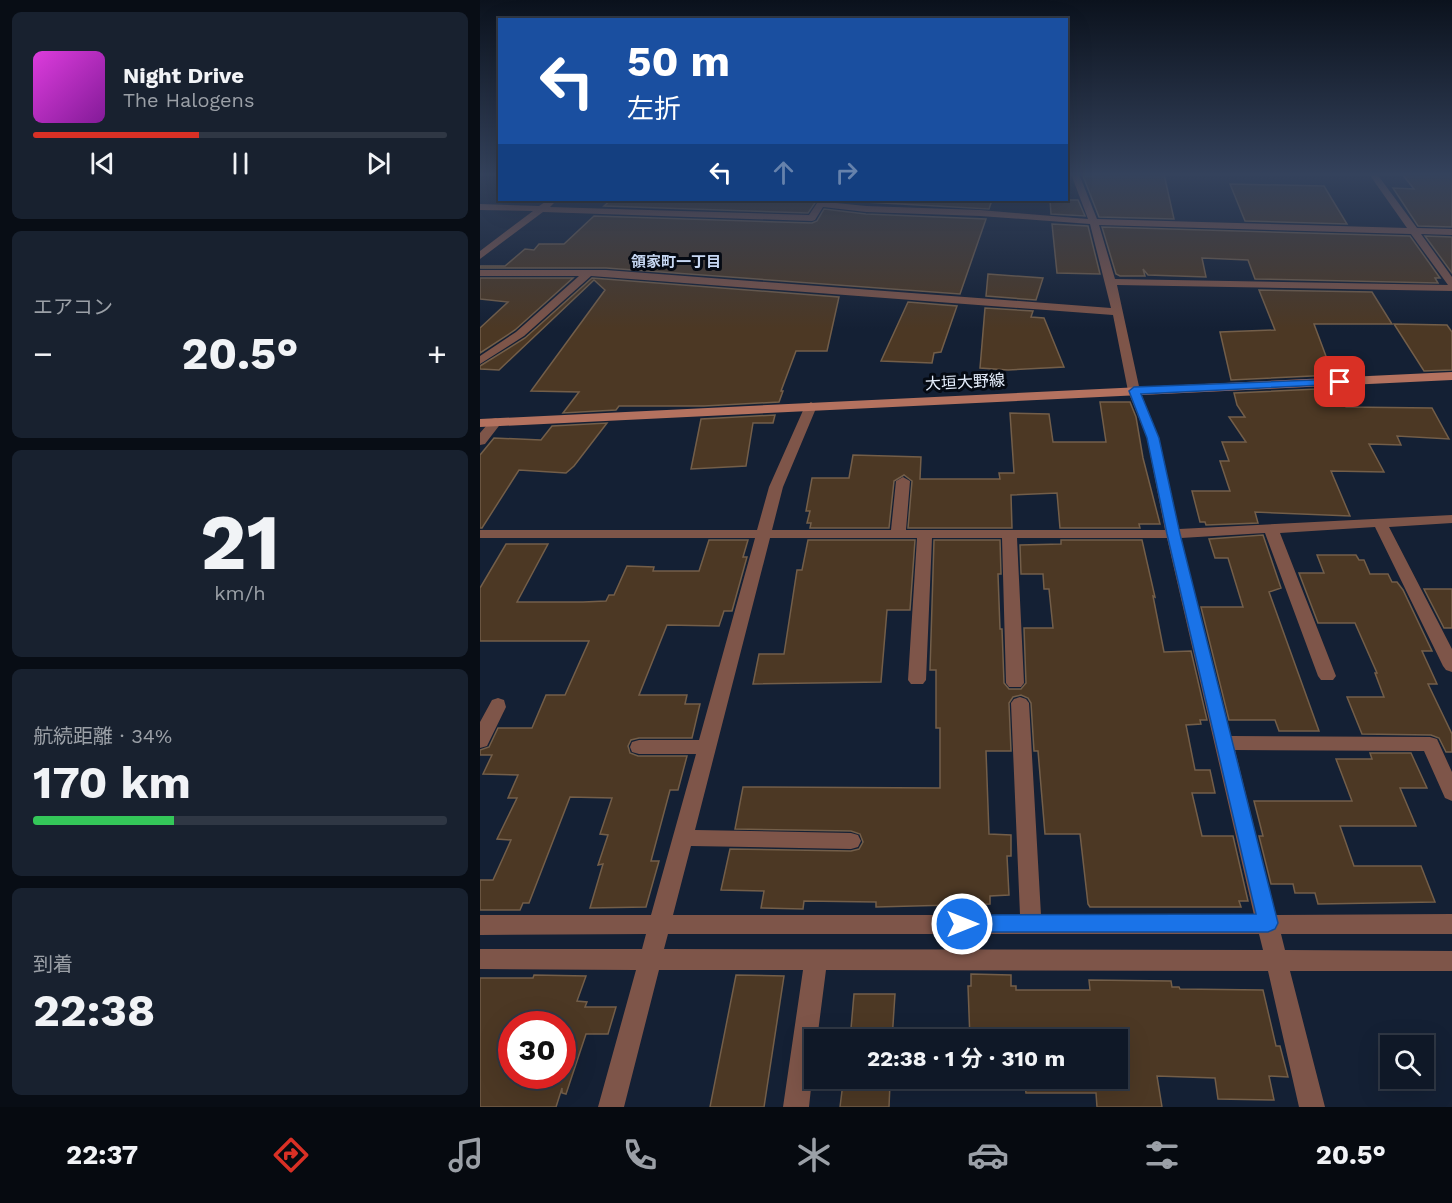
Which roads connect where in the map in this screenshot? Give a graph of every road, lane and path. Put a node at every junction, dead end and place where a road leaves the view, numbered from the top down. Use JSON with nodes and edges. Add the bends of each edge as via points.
{"nodes":[{"id":1,"x":520,"y":226,"type":"edge"},
{"id":2,"x":1095,"y":226,"type":"edge"},
{"id":3,"x":1224,"y":226,"type":"edge"},
{"id":4,"x":1410,"y":226,"type":"edge"},
{"id":5,"x":1414,"y":231,"type":"junction"},
{"id":6,"x":1452,"y":232,"type":"edge"},
{"id":7,"x":480,"y":256,"type":"edge"},
{"id":8,"x":480,"y":273,"type":"edge"},
{"id":9,"x":587,"y":274,"type":"junction"},
{"id":10,"x":1111,"y":282,"type":"junction"},
{"id":11,"x":1452,"y":286,"type":"edge"},
{"id":12,"x":1116,"y":312,"type":"junction"},
{"id":13,"x":480,"y":361,"type":"edge"},
{"id":14,"x":1452,"y":376,"type":"edge"},
{"id":15,"x":1134,"y":391,"type":"junction"},
{"id":16,"x":811,"y":406,"type":"junction"},
{"id":17,"x":496,"y":422,"type":"junction"},
{"id":18,"x":480,"y":423,"type":"edge"},
{"id":19,"x":480,"y":441,"type":"edge"},
{"id":20,"x":903,"y":481,"type":"dead end"},
{"id":21,"x":1452,"y":519,"type":"edge"},
{"id":22,"x":1380,"y":523,"type":"junction"},
{"id":23,"x":1271,"y":528,"type":"junction"},
{"id":24,"x":763,"y":533,"type":"junction"},
{"id":25,"x":898,"y":533,"type":"junction"},
{"id":26,"x":925,"y":533,"type":"junction"},
{"id":27,"x":480,"y":534,"type":"edge"},
{"id":28,"x":1009,"y":534,"type":"junction"},
{"id":29,"x":1173,"y":534,"type":"junction"},
{"id":30,"x":1452,"y":666,"type":"edge"},
{"id":31,"x":1327,"y":676,"type":"dead end"},
{"id":32,"x":916,"y":680,"type":"dead end"},
{"id":33,"x":497,"y":707,"type":"dead end"},
{"id":34,"x":480,"y":741,"type":"edge"},
{"id":35,"x":1224,"y":743,"type":"junction"},
{"id":36,"x":639,"y":747,"type":"dead end"},
{"id":37,"x":707,"y":747,"type":"junction"},
{"id":38,"x":1452,"y":793,"type":"edge"},
{"id":39,"x":682,"y":838,"type":"junction"},
{"id":40,"x":851,"y":841,"type":"dead end"},
{"id":41,"x":1031,"y":923,"type":"junction"},
{"id":42,"x":1268,"y":923,"type":"junction"},
{"id":43,"x":1452,"y":924,"type":"edge"},
{"id":44,"x":480,"y":925,"type":"edge"},
{"id":45,"x":660,"y":925,"type":"junction"},
{"id":46,"x":480,"y":958,"type":"edge"},
{"id":47,"x":651,"y":958,"type":"junction"},
{"id":48,"x":816,"y":959,"type":"junction"},
{"id":49,"x":1277,"y":959,"type":"junction"},
{"id":50,"x":1452,"y":961,"type":"edge"},
{"id":51,"x":611,"y":1107,"type":"edge"},
{"id":52,"x":796,"y":1107,"type":"edge"},
{"id":53,"x":1312,"y":1107,"type":"edge"}],
"edges":[{"from":1,"to":7,"type":"street"},
{"from":2,"to":10,"type":"street"},
{"from":3,"to":5,"type":"street"},
{"from":4,"to":5,"type":"street"},
{"from":5,"to":6,"type":"street"},
{"from":5,"to":11,"type":"street"},
{"from":8,"to":9,"type":"street"},
{"from":9,"to":12,"type":"street"},
{"from":9,"to":13,"type":"street","via":[[520,334]]},
{"from":10,"to":11,"type":"street"},
{"from":10,"to":12,"type":"street"},
{"from":12,"to":15,"type":"street"},
{"from":14,"to":15,"type":"main road","name":"大垣大野線"},
{"from":15,"to":16,"type":"main road","name":"大垣大野線"},
{"from":15,"to":29,"type":"street","via":[[1153,438]]},
{"from":16,"to":17,"type":"main road","name":"大垣大野線"},
{"from":16,"to":24,"type":"street","via":[[776,487]]},
{"from":17,"to":18,"type":"main road","name":"大垣大野線"},
{"from":17,"to":19,"type":"street"},
{"from":20,"to":25,"type":"street"},
{"from":21,"to":22,"type":"street"},
{"from":22,"to":23,"type":"street"},
{"from":22,"to":30,"type":"street"},
{"from":23,"to":29,"type":"street"},
{"from":23,"to":31,"type":"street"},
{"from":24,"to":25,"type":"street"},
{"from":24,"to":27,"type":"street"},
{"from":24,"to":37,"type":"street"},
{"from":25,"to":26,"type":"street"},
{"from":26,"to":28,"type":"street"},
{"from":26,"to":32,"type":"street"},
{"from":28,"to":29,"type":"street"},
{"from":28,"to":41,"type":"street"},
{"from":29,"to":35,"type":"street"},
{"from":33,"to":34,"type":"street","via":[[498,704]]},
{"from":35,"to":38,"type":"street","via":[[1430,744]]},
{"from":35,"to":42,"type":"street"},
{"from":36,"to":37,"type":"street"},
{"from":37,"to":39,"type":"street"},
{"from":39,"to":40,"type":"street"},
{"from":39,"to":45,"type":"street"},
{"from":41,"to":42,"type":"street"},
{"from":41,"to":45,"type":"street"},
{"from":42,"to":43,"type":"street"},
{"from":42,"to":49,"type":"street"},
{"from":44,"to":45,"type":"street"},
{"from":45,"to":47,"type":"street"},
{"from":46,"to":47,"type":"street"},
{"from":47,"to":48,"type":"street"},
{"from":47,"to":51,"type":"street"},
{"from":48,"to":49,"type":"street"},
{"from":48,"to":52,"type":"street"},
{"from":49,"to":50,"type":"street"},
{"from":49,"to":53,"type":"street"}]}
